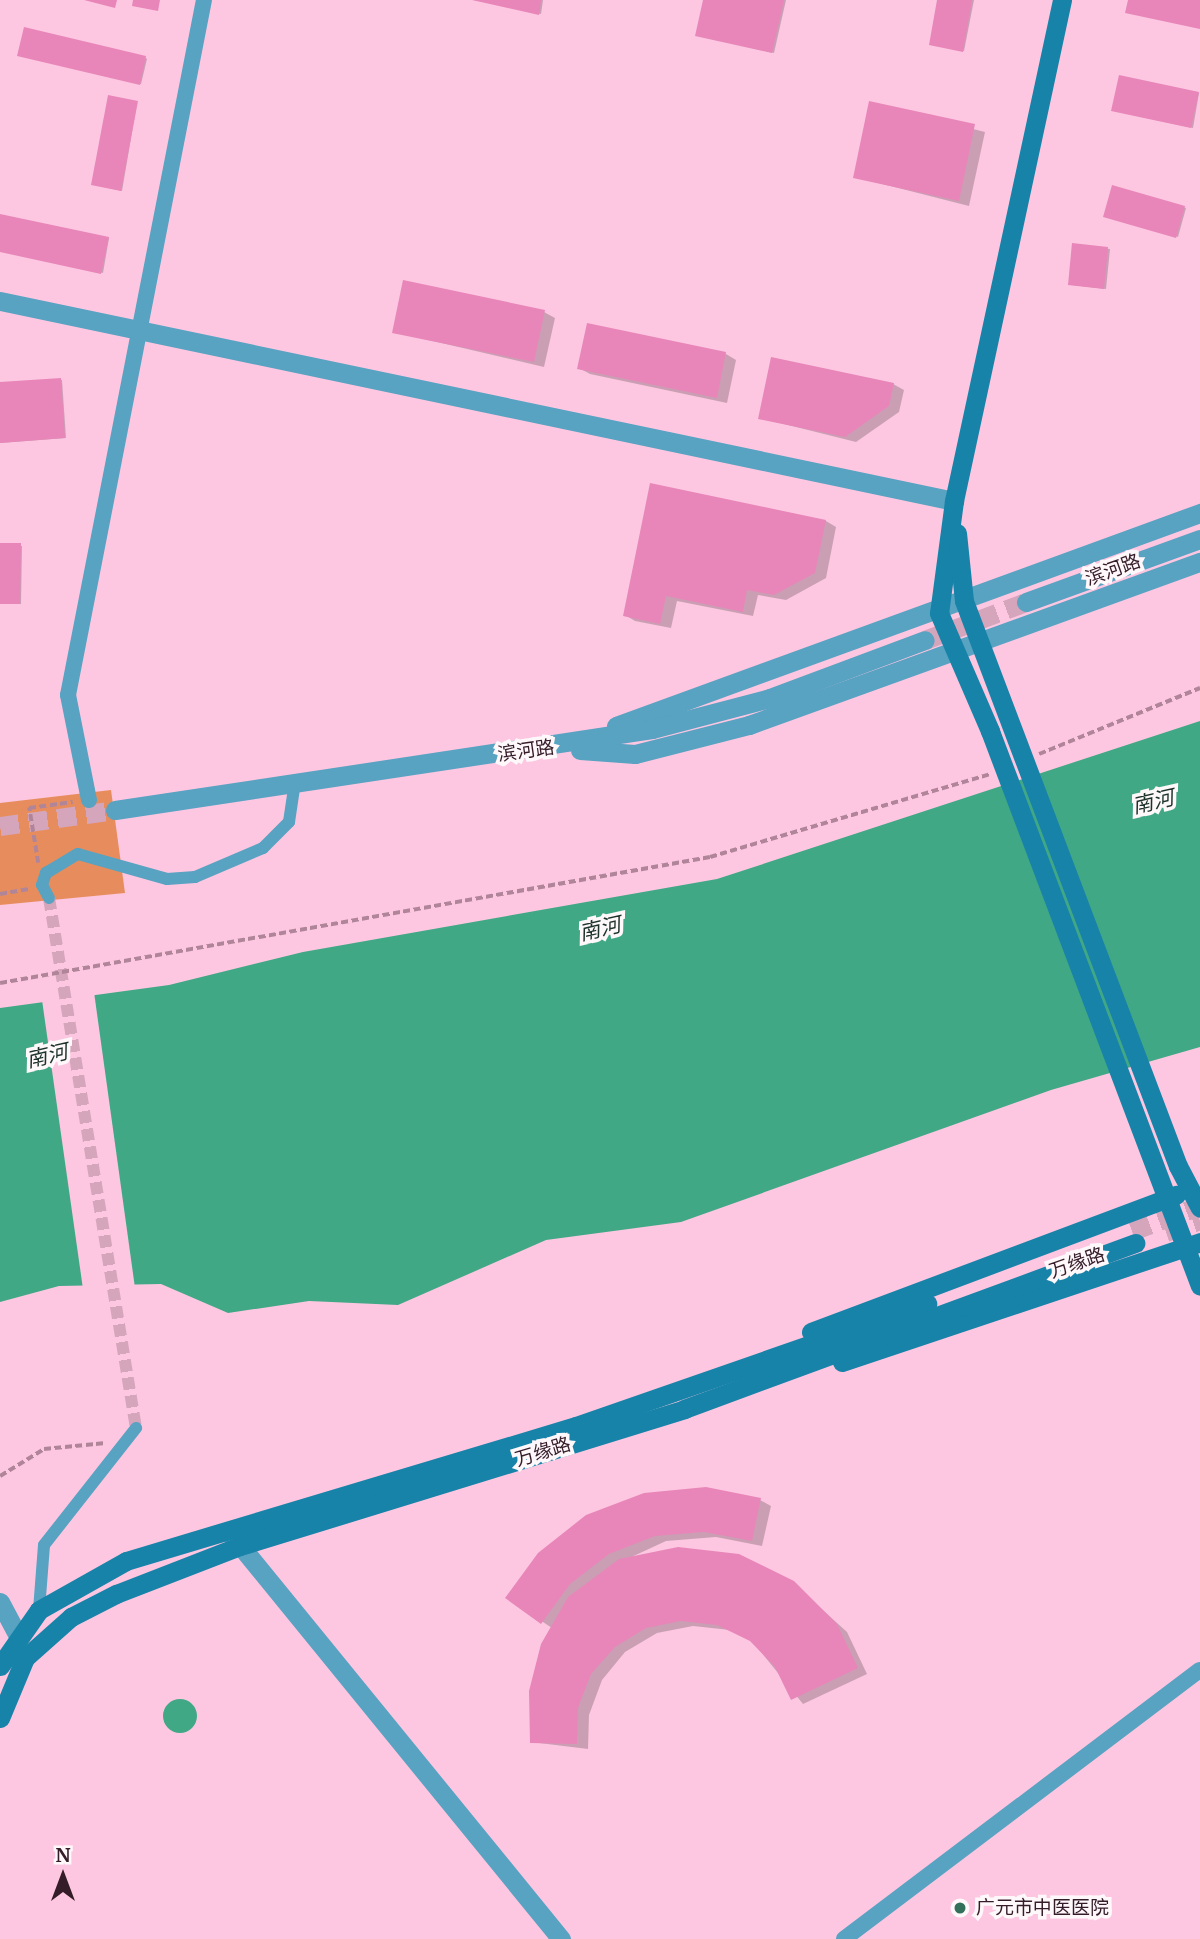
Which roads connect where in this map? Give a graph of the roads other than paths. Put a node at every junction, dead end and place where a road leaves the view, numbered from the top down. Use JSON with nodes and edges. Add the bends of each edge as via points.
{"nodes":[{"id":1,"x":204,"y":0,"type":"edge"},
{"id":2,"x":1062,"y":0,"type":"edge"},
{"id":3,"x":0,"y":301,"type":"edge"},
{"id":4,"x":140,"y":330,"type":"junction"},
{"id":5,"x":954,"y":501,"type":"junction"},
{"id":6,"x":1200,"y":513,"type":"edge"},
{"id":7,"x":1200,"y":539,"type":"edge"},
{"id":8,"x":1200,"y":562,"type":"edge"},
{"id":9,"x":964,"y":601,"type":"junction"},
{"id":10,"x":1026,"y":602,"type":"tunnel mouth"},
{"id":11,"x":939,"y":612,"type":"junction"},
{"id":12,"x":925,"y":640,"type":"tunnel mouth"},
{"id":13,"x":980,"y":641,"type":"junction"},
{"id":14,"x":953,"y":650,"type":"junction"},
{"id":15,"x":554,"y":748,"type":"junction"},
{"id":16,"x":295,"y":782,"type":"junction"},
{"id":17,"x":89,"y":800,"type":"road end"},
{"id":18,"x":115,"y":810,"type":"tunnel mouth"},
{"id":19,"x":49,"y":898,"type":"tunnel mouth"},
{"id":20,"x":1195,"y":1187,"type":"edge"},
{"id":21,"x":1166,"y":1199,"type":"junction"},
{"id":22,"x":1200,"y":1208,"type":"edge"},
{"id":23,"x":1193,"y":1243,"type":"edge"},
{"id":24,"x":1200,"y":1286,"type":"edge"},
{"id":25,"x":648,"y":1403,"type":"junction"},
{"id":26,"x":684,"y":1409,"type":"junction"},
{"id":27,"x":136,"y":1428,"type":"road end"},
{"id":28,"x":226,"y":1528,"type":"junction"},
{"id":29,"x":240,"y":1546,"type":"junction"},
{"id":30,"x":0,"y":1602,"type":"edge"},
{"id":31,"x":39,"y":1610,"type":"junction"},
{"id":32,"x":18,"y":1636,"type":"junction"},
{"id":33,"x":0,"y":1665,"type":"edge"},
{"id":34,"x":1200,"y":1670,"type":"edge"},
{"id":35,"x":0,"y":1718,"type":"edge"},
{"id":36,"x":561,"y":1939,"type":"edge"},
{"id":37,"x":844,"y":1939,"type":"edge"}],
"edges":[{"from":1,"to":4,"type":"street"},
{"from":2,"to":5,"type":"main road"},
{"from":3,"to":4,"type":"street"},
{"from":4,"to":5,"type":"street"},
{"from":4,"to":17,"type":"street","via":[[68,695]]},
{"from":5,"to":9,"type":"main road"},
{"from":5,"to":11,"type":"main road"},
{"from":6,"to":9,"type":"street"},
{"from":7,"to":10,"type":"street","name":"滨河路"},
{"from":8,"to":13,"type":"street"},
{"from":9,"to":11,"type":"street"},
{"from":9,"to":13,"type":"main road"},
{"from":11,"to":14,"type":"main road"},
{"from":11,"to":15,"type":"street"},
{"from":12,"to":15,"type":"street","name":"滨河路","via":[[770,698]]},
{"from":13,"to":14,"type":"street"},
{"from":13,"to":20,"type":"main road","via":[[1178,1166]]},
{"from":14,"to":15,"type":"street","via":[[749,725],[635,754]]},
{"from":14,"to":21,"type":"main road","via":[[990,731]]},
{"from":15,"to":16,"type":"street","name":"滨河路"},
{"from":16,"to":18,"type":"street","name":"滨河路"},
{"from":16,"to":19,"type":"street","via":[[289,822],[263,848],[221,867],[167,879],[78,853],[55,864],[41,885]]},
{"from":20,"to":21,"type":"main road"},
{"from":20,"to":22,"type":"main road"},
{"from":21,"to":23,"type":"main road"},
{"from":21,"to":25,"type":"main road","via":[[878,1304]]},
{"from":23,"to":24,"type":"main road"},
{"from":23,"to":26,"type":"main road","via":[[895,1346]]},
{"from":25,"to":26,"type":"main road","name":"万缘路","via":[[1134,1237]]},
{"from":25,"to":28,"type":"main road","name":"万缘路"},
{"from":26,"to":29,"type":"main road","name":"万缘路"},
{"from":27,"to":31,"type":"street","via":[[44,1545]]},
{"from":28,"to":29,"type":"street"},
{"from":28,"to":31,"type":"main road","name":"万缘路","via":[[126,1561]]},
{"from":29,"to":35,"type":"main road","name":"万缘路","via":[[71,1617],[25,1658]]},
{"from":29,"to":36,"type":"street"},
{"from":30,"to":32,"type":"street"},
{"from":31,"to":32,"type":"main road","name":"万缘路"},
{"from":32,"to":33,"type":"main road","name":"万缘路"},
{"from":34,"to":37,"type":"street"}]}
